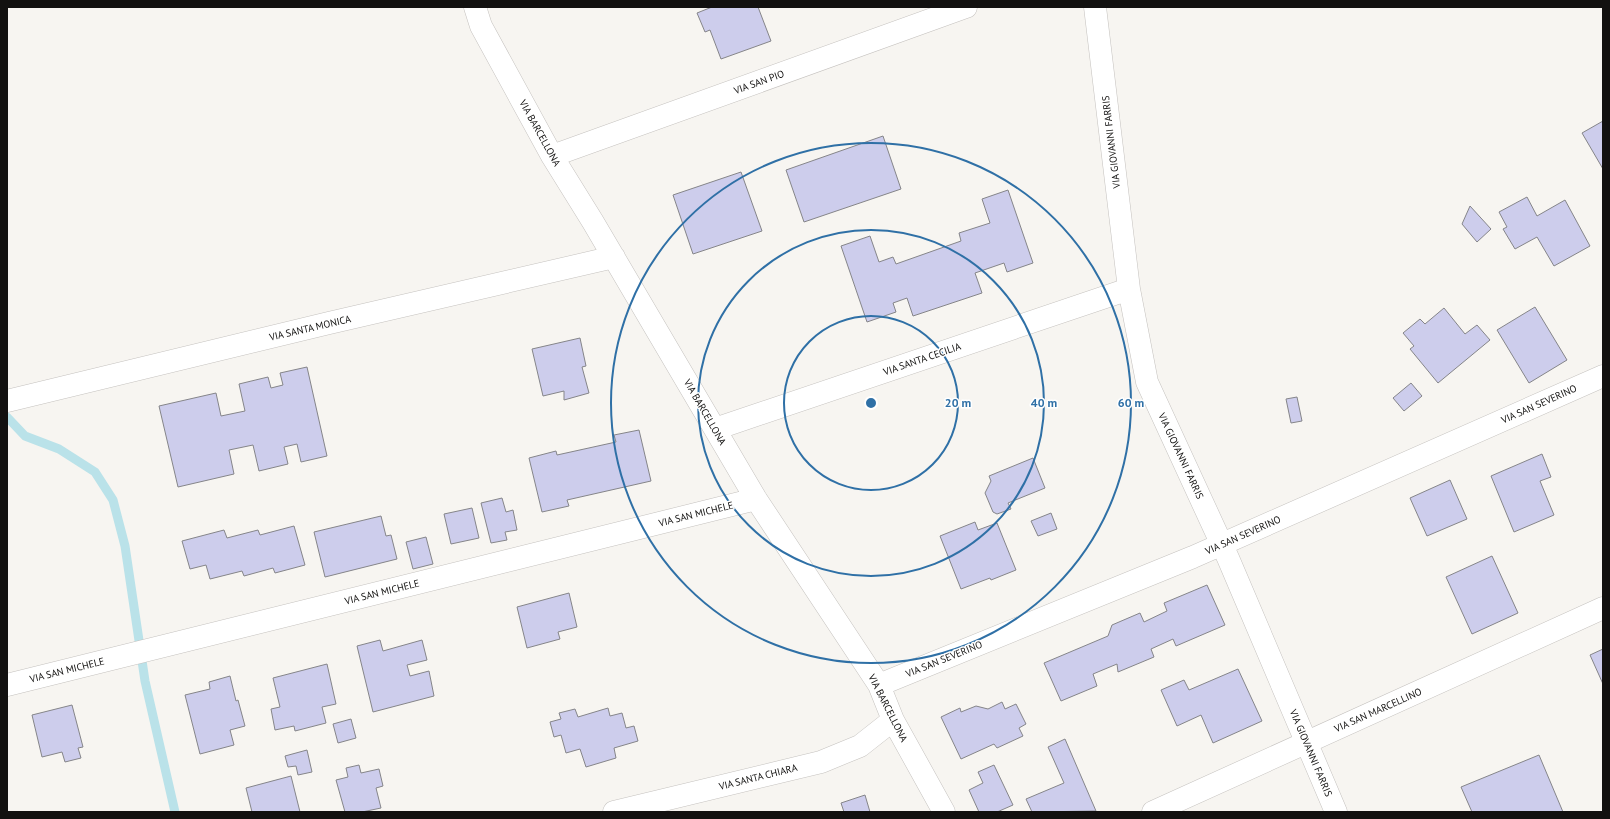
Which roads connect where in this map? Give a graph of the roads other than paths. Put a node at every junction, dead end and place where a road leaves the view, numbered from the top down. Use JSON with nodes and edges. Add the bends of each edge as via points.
{"nodes":[{"id":1,"x":475,"y":7,"type":"edge"},
{"id":2,"x":966,"y":7,"type":"edge"},
{"id":3,"x":1095,"y":7,"type":"edge"},
{"id":4,"x":552,"y":156,"type":"junction"},
{"id":5,"x":614,"y":257,"type":"junction"},
{"id":6,"x":1129,"y":289,"type":"junction"},
{"id":7,"x":1603,"y":376,"type":"edge"},
{"id":8,"x":10,"y":401,"type":"edge"},
{"id":9,"x":715,"y":429,"type":"junction"},
{"id":10,"x":756,"y":499,"type":"junction"},
{"id":11,"x":1222,"y":544,"type":"junction"},
{"id":12,"x":1603,"y":608,"type":"edge"},
{"id":13,"x":7,"y":685,"type":"edge"},
{"id":14,"x":879,"y":686,"type":"junction"},
{"id":15,"x":893,"y":720,"type":"junction"},
{"id":16,"x":1306,"y":743,"type":"junction"},
{"id":17,"x":614,"y":812,"type":"edge"},
{"id":18,"x":944,"y":812,"type":"edge"},
{"id":19,"x":1153,"y":812,"type":"edge"},
{"id":20,"x":1336,"y":812,"type":"edge"}],
"edges":[{"from":1,"to":4,"type":"street","name":"VIA BARCELLONA","via":[[481,26]]},
{"from":2,"to":4,"type":"street","name":"VIA SAN PIO"},
{"from":3,"to":6,"type":"street","name":"VIA GIOVANNI FARRIS"},
{"from":4,"to":5,"type":"street","name":"VIA BARCELLONA"},
{"from":5,"to":8,"type":"street","name":"VIA SANTA MONICA"},
{"from":5,"to":9,"type":"street","name":"VIA BARCELLONA"},
{"from":6,"to":9,"type":"street","name":"VIA SANTA CECILIA"},
{"from":6,"to":11,"type":"street","name":"VIA GIOVANNI FARRIS","via":[[1147,382]]},
{"from":7,"to":11,"type":"street","name":"VIA SAN SEVERINO"},
{"from":9,"to":10,"type":"street","name":"VIA BARCELLONA"},
{"from":10,"to":13,"type":"street","name":"VIA SAN MICHELE"},
{"from":10,"to":14,"type":"street","name":"VIA BARCELLONA"},
{"from":11,"to":14,"type":"street","name":"VIA SAN SEVERINO"},
{"from":11,"to":16,"type":"street","name":"VIA GIOVANNI FARRIS"},
{"from":12,"to":16,"type":"street","name":"VIA SAN MARCELLINO"},
{"from":14,"to":15,"type":"street","name":"VIA BARCELLONA"},
{"from":15,"to":17,"type":"street","name":"VIA SANTA CHIARA","via":[[860,746],[821,762]]},
{"from":15,"to":18,"type":"street","name":"VIA BARCELLONA"},
{"from":16,"to":19,"type":"street","name":"VIA SAN MARCELLINO"},
{"from":16,"to":20,"type":"street","name":"VIA GIOVANNI FARRIS"}]}
